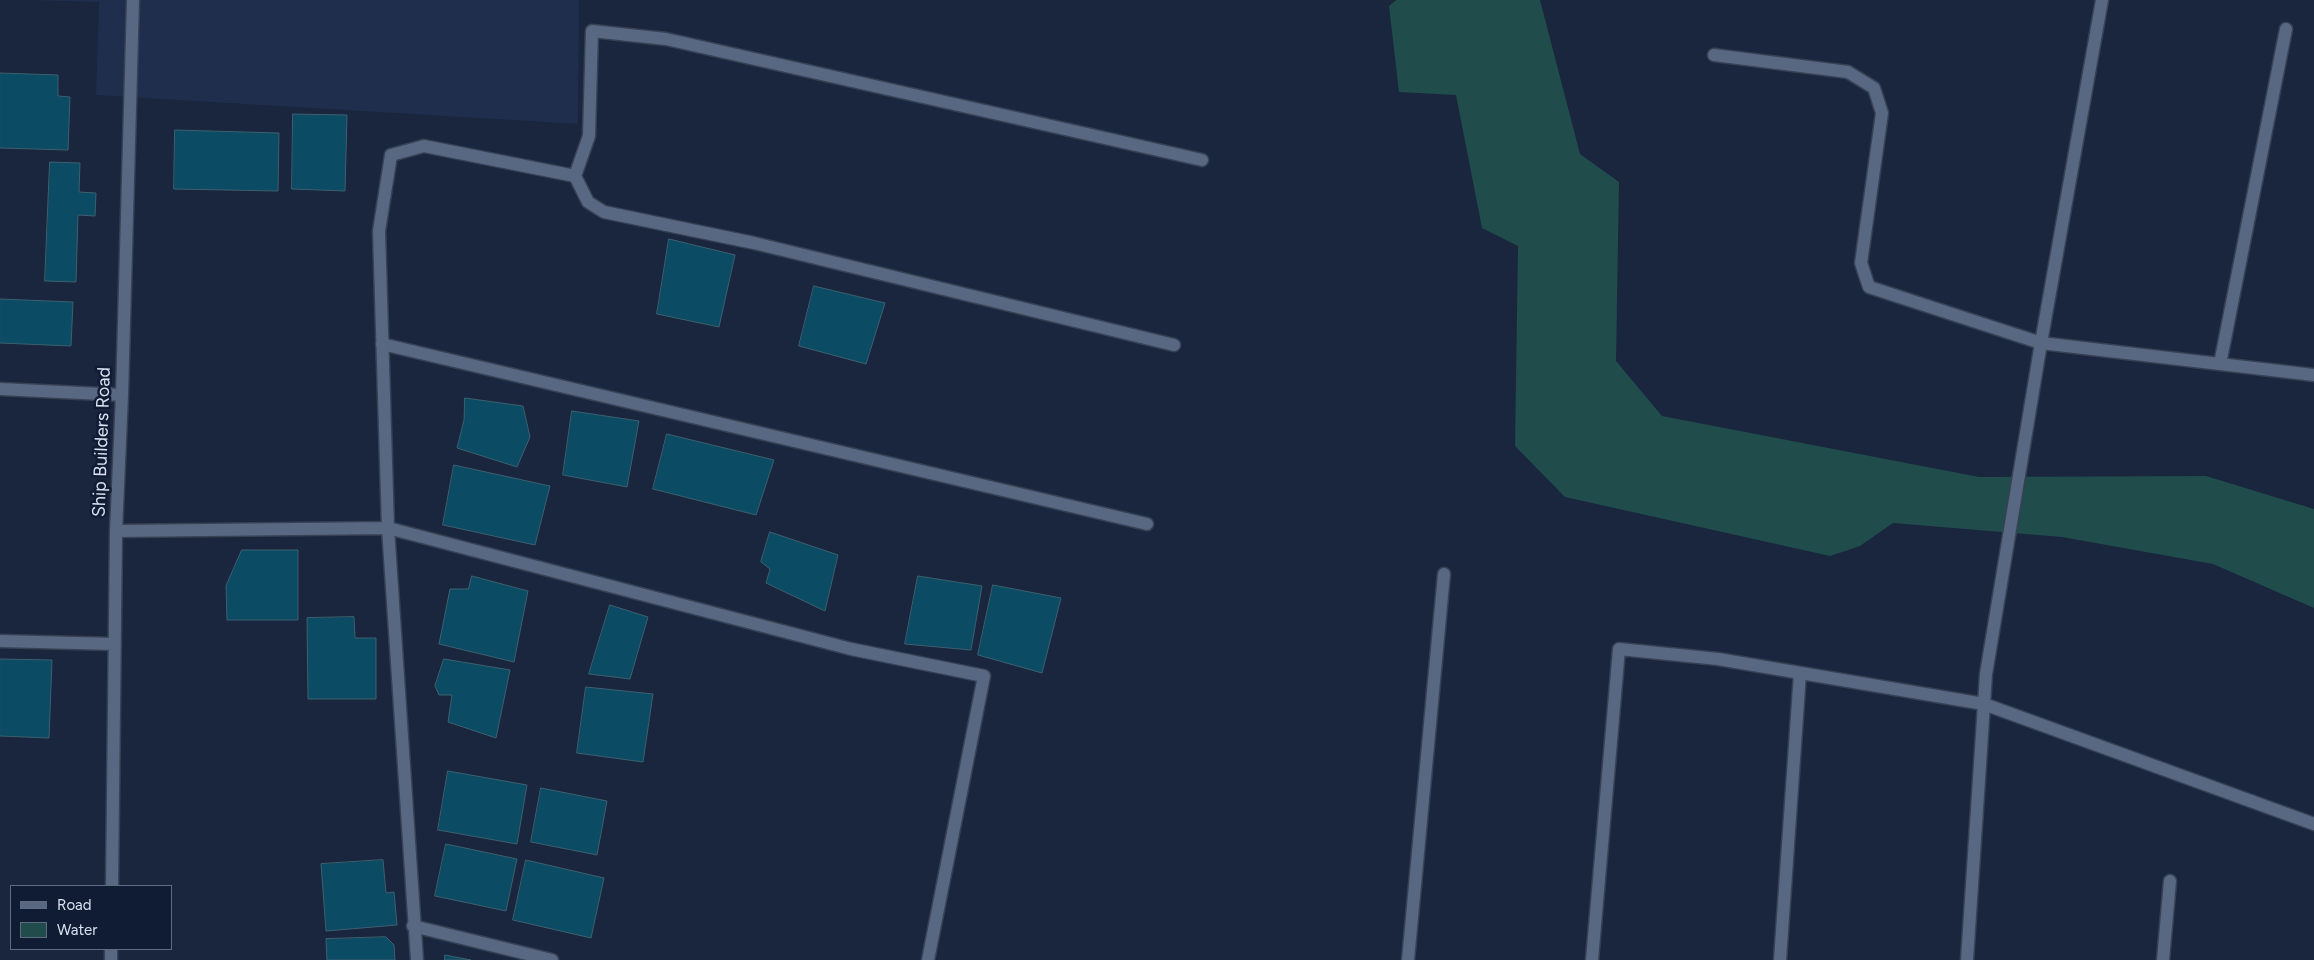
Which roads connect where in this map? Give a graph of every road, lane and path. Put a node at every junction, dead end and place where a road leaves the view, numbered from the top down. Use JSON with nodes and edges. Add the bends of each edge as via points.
{"nodes":[{"id":1,"x":133,"y":0,"type":"edge"},
{"id":2,"x":2102,"y":0,"type":"edge"},
{"id":3,"x":2286,"y":29,"type":"dead end"},
{"id":4,"x":1714,"y":55,"type":"dead end"},
{"id":5,"x":1202,"y":160,"type":"dead end"},
{"id":6,"x":575,"y":176,"type":"junction"},
{"id":7,"x":2041,"y":343,"type":"junction"},
{"id":8,"x":382,"y":344,"type":"junction"},
{"id":9,"x":1174,"y":345,"type":"dead end"},
{"id":10,"x":2220,"y":364,"type":"junction"},
{"id":11,"x":2314,"y":375,"type":"edge"},
{"id":12,"x":0,"y":389,"type":"edge"},
{"id":13,"x":122,"y":394,"type":"junction"},
{"id":14,"x":1147,"y":524,"type":"dead end"},
{"id":15,"x":388,"y":528,"type":"junction"},
{"id":16,"x":116,"y":531,"type":"junction"},
{"id":17,"x":1444,"y":574,"type":"dead end"},
{"id":18,"x":0,"y":641,"type":"edge"},
{"id":19,"x":114,"y":644,"type":"junction"},
{"id":20,"x":1800,"y":673,"type":"junction"},
{"id":21,"x":1984,"y":704,"type":"junction"},
{"id":22,"x":2314,"y":824,"type":"edge"},
{"id":23,"x":2170,"y":881,"type":"dead end"},
{"id":24,"x":112,"y":885,"type":"edge"},
{"id":25,"x":413,"y":926,"type":"junction"},
{"id":26,"x":417,"y":960,"type":"edge"},
{"id":27,"x":552,"y":960,"type":"edge"},
{"id":28,"x":928,"y":960,"type":"edge"},
{"id":29,"x":1408,"y":960,"type":"edge"},
{"id":30,"x":1592,"y":960,"type":"edge"},
{"id":31,"x":1780,"y":960,"type":"edge"},
{"id":32,"x":1968,"y":960,"type":"edge"},
{"id":33,"x":2164,"y":960,"type":"edge"}],
"edges":[{"from":1,"to":13,"type":"street","name":"Ship Builders Road"},
{"from":2,"to":7,"type":"street"},
{"from":3,"to":10,"type":"street"},
{"from":4,"to":7,"type":"street","via":[[1848,72],[1874,88],[1882,114],[1861,263],[1869,287]]},
{"from":5,"to":6,"type":"street","via":[[666,39],[592,31],[589,136]]},
{"from":6,"to":8,"type":"street","via":[[424,146],[391,155],[379,231]]},
{"from":6,"to":9,"type":"street","via":[[588,202],[604,212],[754,243]]},
{"from":7,"to":10,"type":"street"},
{"from":7,"to":21,"type":"street","via":[[1986,674]]},
{"from":8,"to":14,"type":"street"},
{"from":8,"to":15,"type":"street"},
{"from":10,"to":11,"type":"street"},
{"from":12,"to":13,"type":"street"},
{"from":13,"to":16,"type":"street","name":"Ship Builders Road"},
{"from":15,"to":16,"type":"street"},
{"from":15,"to":25,"type":"street"},
{"from":15,"to":28,"type":"street","via":[[841,647],[984,676]]},
{"from":16,"to":19,"type":"street","name":"Ship Builders Road"},
{"from":17,"to":29,"type":"street"},
{"from":18,"to":19,"type":"street"},
{"from":19,"to":24,"type":"street","name":"Ship Builders Road"},
{"from":20,"to":21,"type":"street"},
{"from":20,"to":30,"type":"street","via":[[1718,659],[1619,649]]},
{"from":20,"to":31,"type":"street"},
{"from":21,"to":22,"type":"street"},
{"from":21,"to":32,"type":"street"},
{"from":23,"to":33,"type":"street"},
{"from":25,"to":26,"type":"street"},
{"from":25,"to":27,"type":"street"}]}
